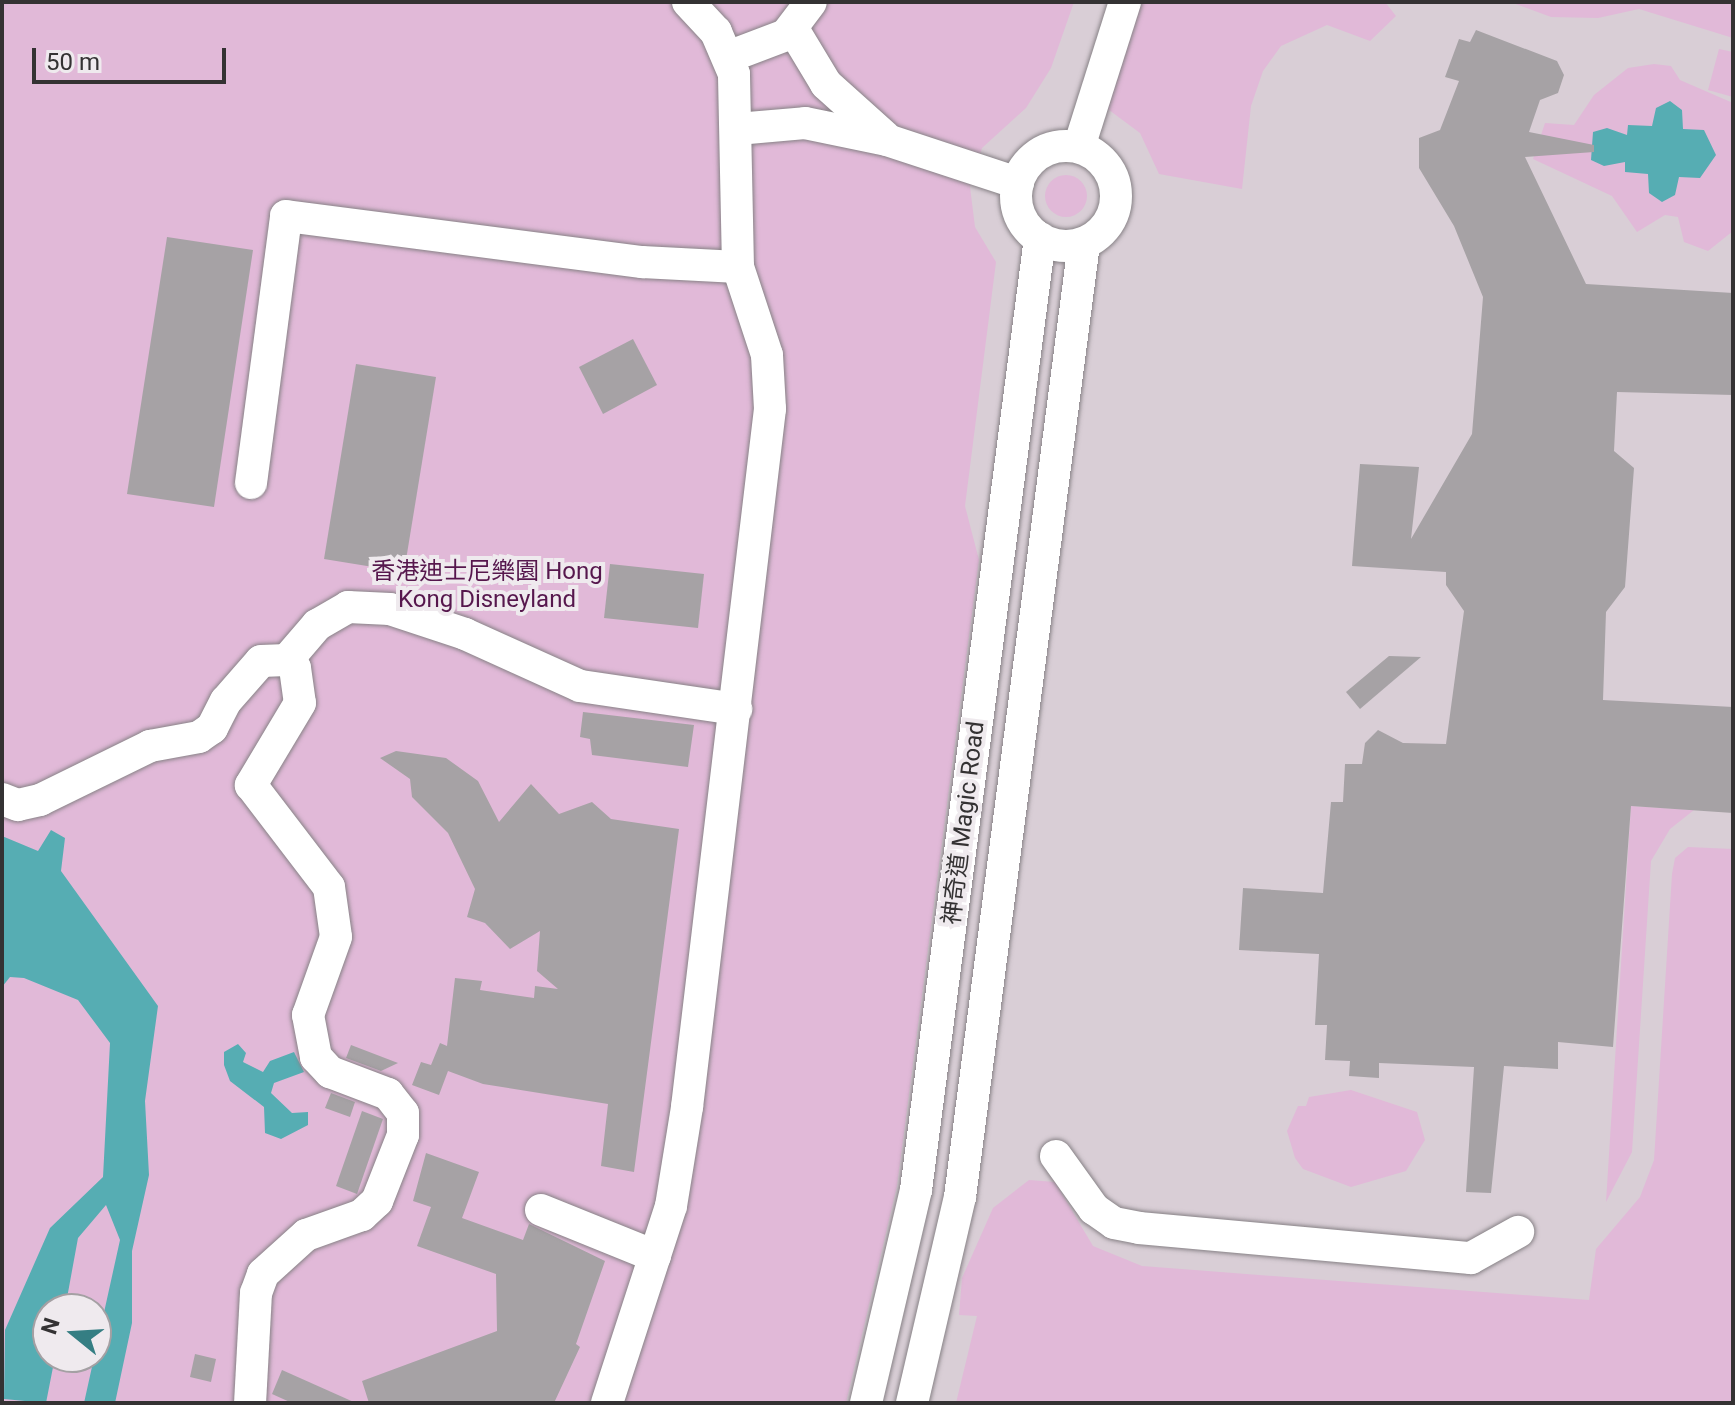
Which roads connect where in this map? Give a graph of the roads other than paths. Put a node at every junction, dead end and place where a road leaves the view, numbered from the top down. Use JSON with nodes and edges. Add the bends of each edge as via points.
{"nodes":[{"id":1,"x":688,"y":2,"type":"edge"},
{"id":2,"x":811,"y":2,"type":"edge"},
{"id":3,"x":1125,"y":2,"type":"edge"},
{"id":4,"x":793,"y":29,"type":"junction"},
{"id":5,"x":728,"y":57,"type":"junction"},
{"id":6,"x":737,"y":129,"type":"junction"},
{"id":7,"x":887,"y":140,"type":"junction"},
{"id":8,"x":1079,"y":147,"type":"junction"},
{"id":9,"x":1018,"y":183,"type":"junction"},
{"id":10,"x":1040,"y":238,"type":"junction"},
{"id":11,"x":1084,"y":243,"type":"junction"},
{"id":12,"x":738,"y":267,"type":"junction"},
{"id":13,"x":251,"y":483,"type":"dead end"},
{"id":14,"x":287,"y":660,"type":"junction"},
{"id":15,"x":736,"y":709,"type":"junction"},
{"id":16,"x":2,"y":799,"type":"edge"},
{"id":17,"x":1056,"y":1156,"type":"dead end"},
{"id":18,"x":541,"y":1210,"type":"dead end"},
{"id":19,"x":1518,"y":1232,"type":"dead end"},
{"id":20,"x":655,"y":1256,"type":"junction"},
{"id":21,"x":250,"y":1403,"type":"edge"},
{"id":22,"x":607,"y":1403,"type":"edge"},
{"id":23,"x":866,"y":1403,"type":"edge"},
{"id":24,"x":912,"y":1403,"type":"edge"}],
"edges":[{"from":1,"to":5,"type":"street","via":[[708,20]]},
{"from":2,"to":4,"type":"street"},
{"from":3,"to":8,"type":"street"},
{"from":4,"to":5,"type":"street"},
{"from":4,"to":7,"type":"street","via":[[826,84]]},
{"from":5,"to":6,"type":"street"},
{"from":6,"to":7,"type":"street","via":[[786,121]]},
{"from":6,"to":12,"type":"street"},
{"from":7,"to":9,"type":"street"},
{"from":8,"to":9,"type":"street","via":[[1041,152]]},
{"from":8,"to":11,"type":"street","via":[[1104,163],[1116,190],[1108,222]]},
{"from":9,"to":10,"type":"street","via":[[1020,215]]},
{"from":10,"to":11,"type":"street","via":[[1057,245]]},
{"from":10,"to":23,"type":"street","name":"神奇道 Magic Road","via":[[918,1174]]},
{"from":11,"to":24,"type":"street","name":"神奇道 Magic Road","via":[[960,1197]]},
{"from":12,"to":13,"type":"street","via":[[642,262],[286,216]]},
{"from":12,"to":15,"type":"street","via":[[767,355],[770,409]]},
{"from":14,"to":15,"type":"street","via":[[317,625],[348,607],[416,614],[580,686]]},
{"from":14,"to":16,"type":"street","via":[[261,661],[199,737],[150,746],[40,800],[18,805]]},
{"from":14,"to":21,"type":"street","via":[[301,685],[300,703],[251,785],[329,887],[336,937],[308,1015],[310,1039],[330,1072],[388,1094],[403,1113],[403,1135],[377,1201],[362,1215],[306,1235],[263,1274],[256,1293]]},
{"from":15,"to":20,"type":"street","via":[[687,1107],[671,1206]]},
{"from":17,"to":19,"type":"street","via":[[1094,1209],[1114,1223],[1139,1228],[1471,1258]]},
{"from":18,"to":20,"type":"street"},
{"from":20,"to":22,"type":"street"}]}
